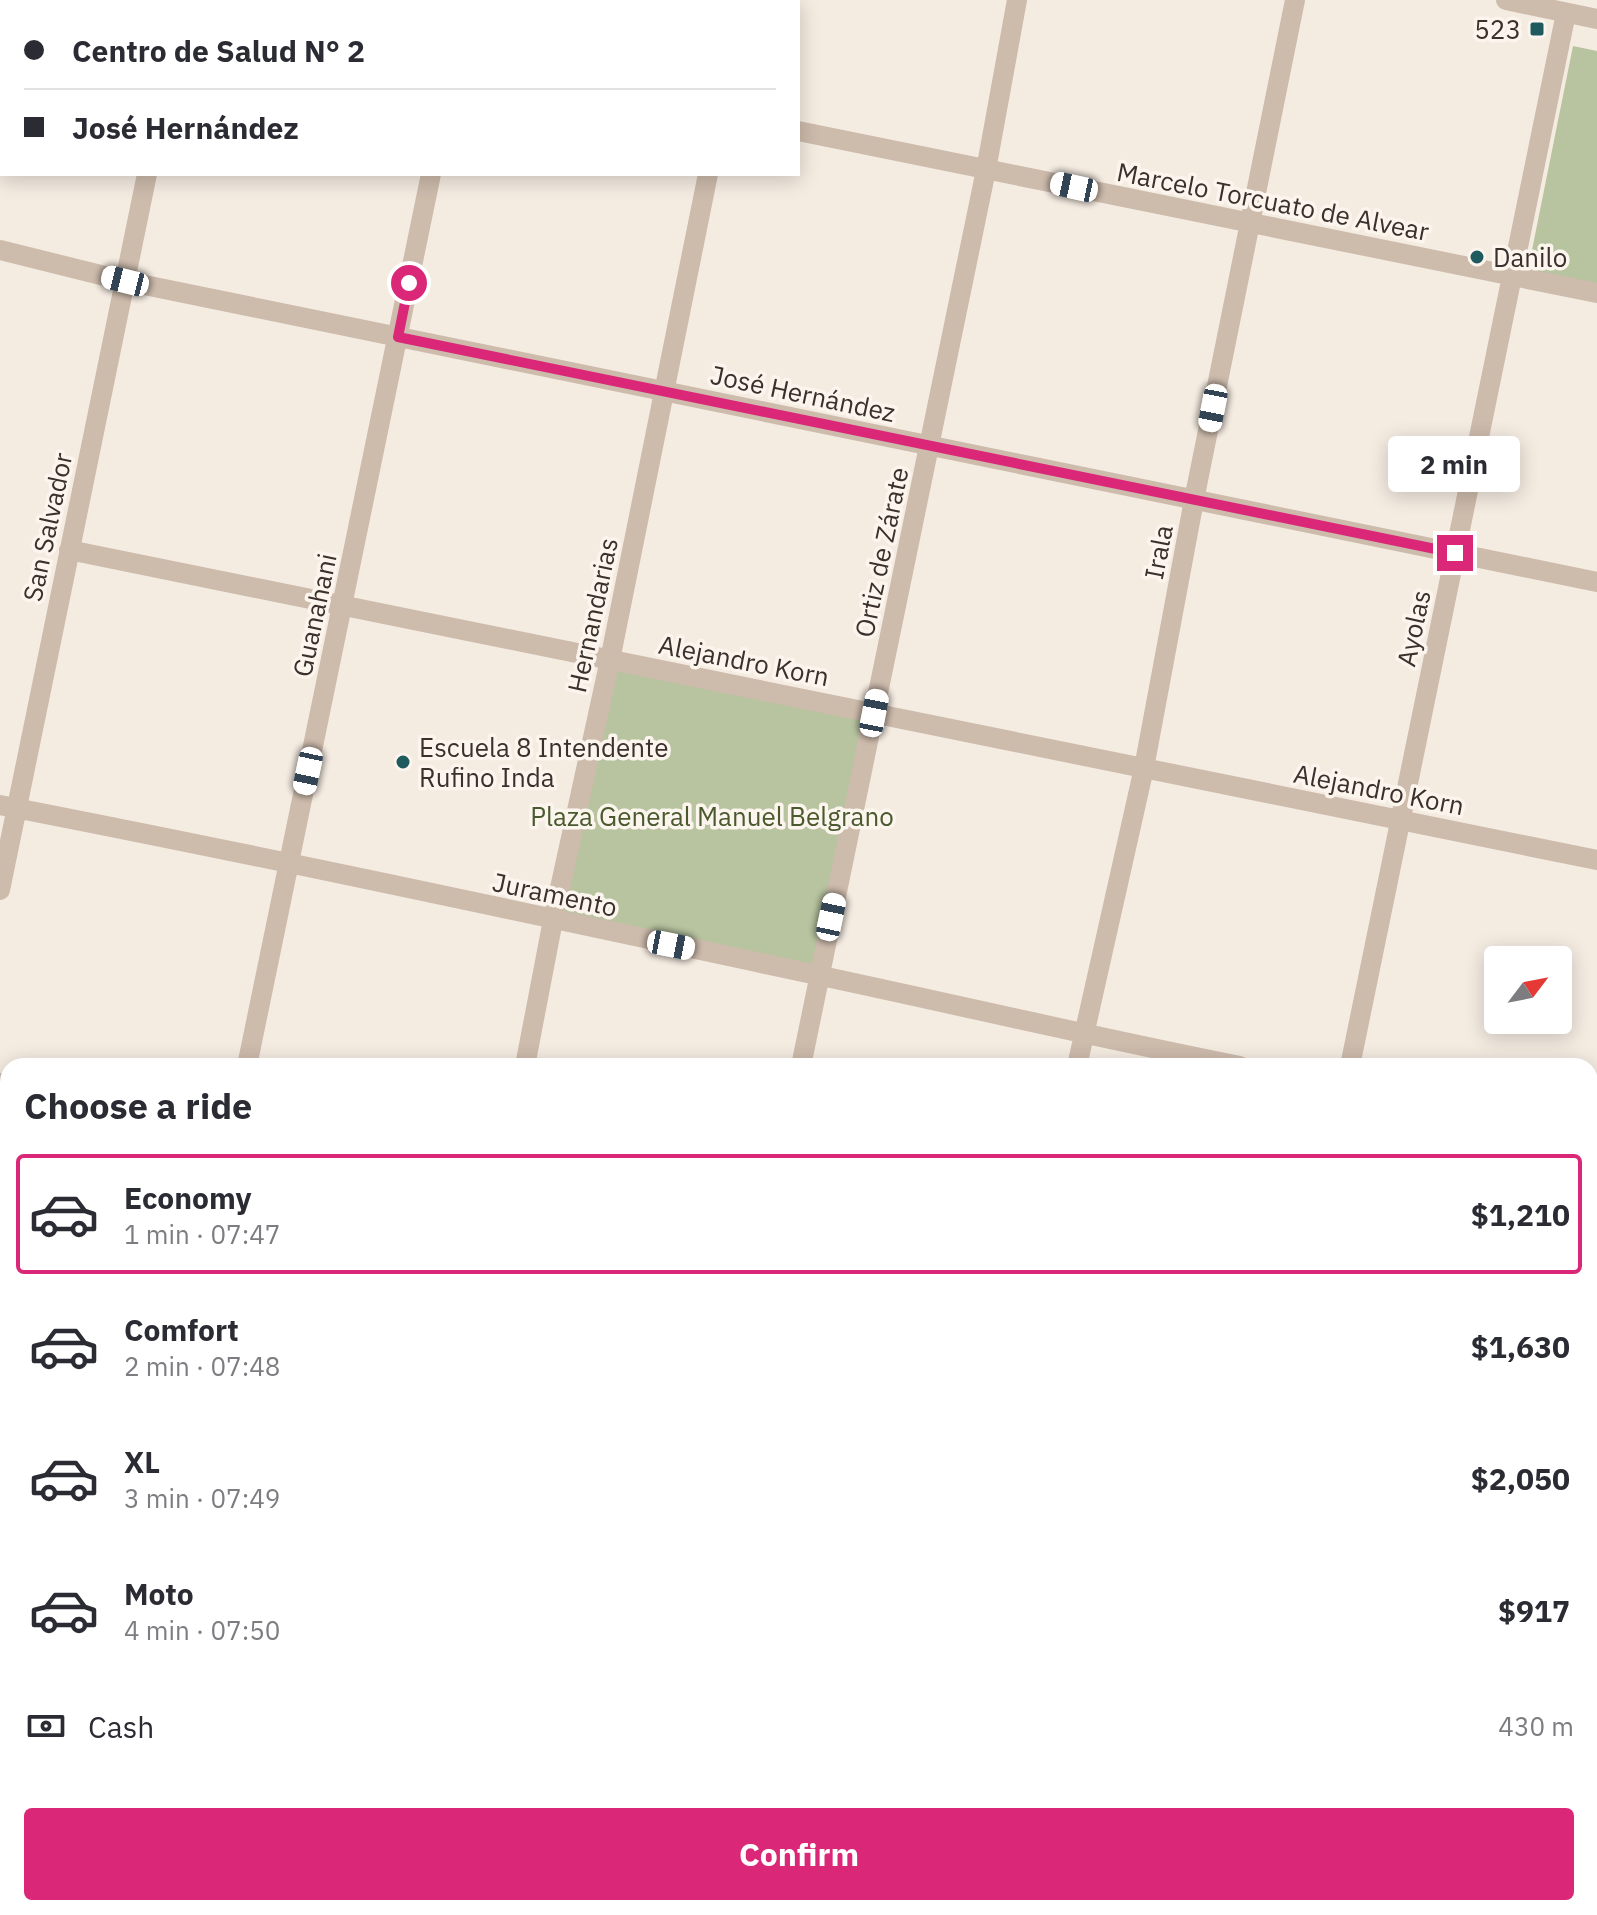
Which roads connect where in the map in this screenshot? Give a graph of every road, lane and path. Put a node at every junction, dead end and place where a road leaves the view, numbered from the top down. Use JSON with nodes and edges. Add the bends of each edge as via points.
{"nodes":[{"id":1,"x":1017,"y":0,"type":"edge"},
{"id":2,"x":1295,"y":0,"type":"edge"},
{"id":3,"x":1517,"y":1,"type":"edge"},
{"id":4,"x":1566,"y":13,"type":"junction"},
{"id":5,"x":1597,"y":19,"type":"edge"},
{"id":6,"x":800,"y":131,"type":"edge"},
{"id":7,"x":986,"y":170,"type":"junction"},
{"id":8,"x":147,"y":176,"type":"edge"},
{"id":9,"x":431,"y":176,"type":"edge"},
{"id":10,"x":708,"y":176,"type":"edge"},
{"id":11,"x":1250,"y":223,"type":"junction"},
{"id":12,"x":0,"y":250,"type":"edge"},
{"id":13,"x":1512,"y":276,"type":"junction"},
{"id":14,"x":125,"y":281,"type":"junction"},
{"id":15,"x":1597,"y":293,"type":"edge"},
{"id":16,"x":398,"y":337,"type":"junction"},
{"id":17,"x":665,"y":392,"type":"junction"},
{"id":18,"x":929,"y":446,"type":"junction"},
{"id":19,"x":1194,"y":500,"type":"junction"},
{"id":20,"x":69,"y":550,"type":"junction"},
{"id":21,"x":1455,"y":553,"type":"junction"},
{"id":22,"x":1597,"y":582,"type":"edge"},
{"id":23,"x":342,"y":605,"type":"junction"},
{"id":24,"x":610,"y":660,"type":"junction"},
{"id":25,"x":874,"y":713,"type":"junction"},
{"id":26,"x":1144,"y":768,"type":"junction"},
{"id":27,"x":8,"y":806,"type":"edge"},
{"id":28,"x":1400,"y":820,"type":"junction"},
{"id":29,"x":1597,"y":860,"type":"edge"},
{"id":30,"x":289,"y":862,"type":"junction"},
{"id":31,"x":0,"y":890,"type":"edge"},
{"id":32,"x":553,"y":920,"type":"junction"},
{"id":33,"x":819,"y":976,"type":"junction"},
{"id":34,"x":1083,"y":1035,"type":"junction"},
{"id":35,"x":249,"y":1058,"type":"edge"},
{"id":36,"x":527,"y":1058,"type":"edge"},
{"id":37,"x":803,"y":1058,"type":"edge"},
{"id":38,"x":1079,"y":1058,"type":"edge"},
{"id":39,"x":1199,"y":1058,"type":"edge"},
{"id":40,"x":1352,"y":1058,"type":"edge"}],
"edges":[{"from":1,"to":7,"type":"street","name":"Ortiz de Zárate"},
{"from":2,"to":11,"type":"street","name":"Irala"},
{"from":3,"to":4,"type":"street"},
{"from":4,"to":5,"type":"street"},
{"from":4,"to":13,"type":"street","name":"Ayolas"},
{"from":6,"to":7,"type":"street","name":"Marcelo Torcuato de Alvear"},
{"from":7,"to":11,"type":"street","name":"Marcelo Torcuato de Alvear"},
{"from":7,"to":18,"type":"street","name":"Ortiz de Zárate"},
{"from":8,"to":14,"type":"street","name":"San Salvador"},
{"from":9,"to":16,"type":"street","name":"Guanahani"},
{"from":10,"to":17,"type":"street","name":"Hernandarias"},
{"from":11,"to":13,"type":"street","name":"Marcelo Torcuato de Alvear"},
{"from":11,"to":19,"type":"street","name":"Irala"},
{"from":12,"to":14,"type":"street","name":"José Hernández"},
{"from":13,"to":15,"type":"street","name":"Marcelo Torcuato de Alvear"},
{"from":13,"to":21,"type":"street","name":"Ayolas"},
{"from":14,"to":16,"type":"street","name":"José Hernández"},
{"from":14,"to":20,"type":"street","name":"San Salvador"},
{"from":16,"to":17,"type":"street","name":"José Hernández"},
{"from":16,"to":23,"type":"street","name":"Guanahani"},
{"from":17,"to":18,"type":"street","name":"José Hernández"},
{"from":17,"to":24,"type":"street","name":"Hernandarias"},
{"from":18,"to":19,"type":"street","name":"José Hernández"},
{"from":18,"to":25,"type":"street","name":"Ortiz de Zárate"},
{"from":19,"to":21,"type":"street","name":"José Hernández"},
{"from":19,"to":26,"type":"street","name":"Irala"},
{"from":20,"to":23,"type":"street","name":"Alejandro Korn"},
{"from":20,"to":27,"type":"street","name":"San Salvador"},
{"from":21,"to":22,"type":"street","name":"José Hernández"},
{"from":21,"to":28,"type":"street","name":"Ayolas"},
{"from":23,"to":24,"type":"street","name":"Alejandro Korn"},
{"from":23,"to":30,"type":"street","name":"Guanahani"},
{"from":24,"to":25,"type":"street","name":"Alejandro Korn"},
{"from":24,"to":32,"type":"street","name":"Hernandarias"},
{"from":25,"to":26,"type":"street","name":"Alejandro Korn"},
{"from":25,"to":33,"type":"street","name":"Ortiz de Zárate"},
{"from":26,"to":28,"type":"street","name":"Alejandro Korn"},
{"from":26,"to":34,"type":"street","name":"Irala"},
{"from":27,"to":30,"type":"street","name":"Juramento"},
{"from":27,"to":31,"type":"street","name":"San Salvador"},
{"from":28,"to":29,"type":"street","name":"Alejandro Korn"},
{"from":28,"to":40,"type":"street","name":"Ayolas"},
{"from":30,"to":32,"type":"street","name":"Juramento"},
{"from":30,"to":35,"type":"street","name":"Guanahani"},
{"from":32,"to":33,"type":"street","name":"Juramento"},
{"from":32,"to":36,"type":"street","name":"Hernandarias"},
{"from":33,"to":34,"type":"street","name":"Juramento"},
{"from":33,"to":37,"type":"street","name":"Ortiz de Zárate"},
{"from":34,"to":38,"type":"street","name":"Irala"},
{"from":34,"to":39,"type":"street","name":"Juramento"}]}
